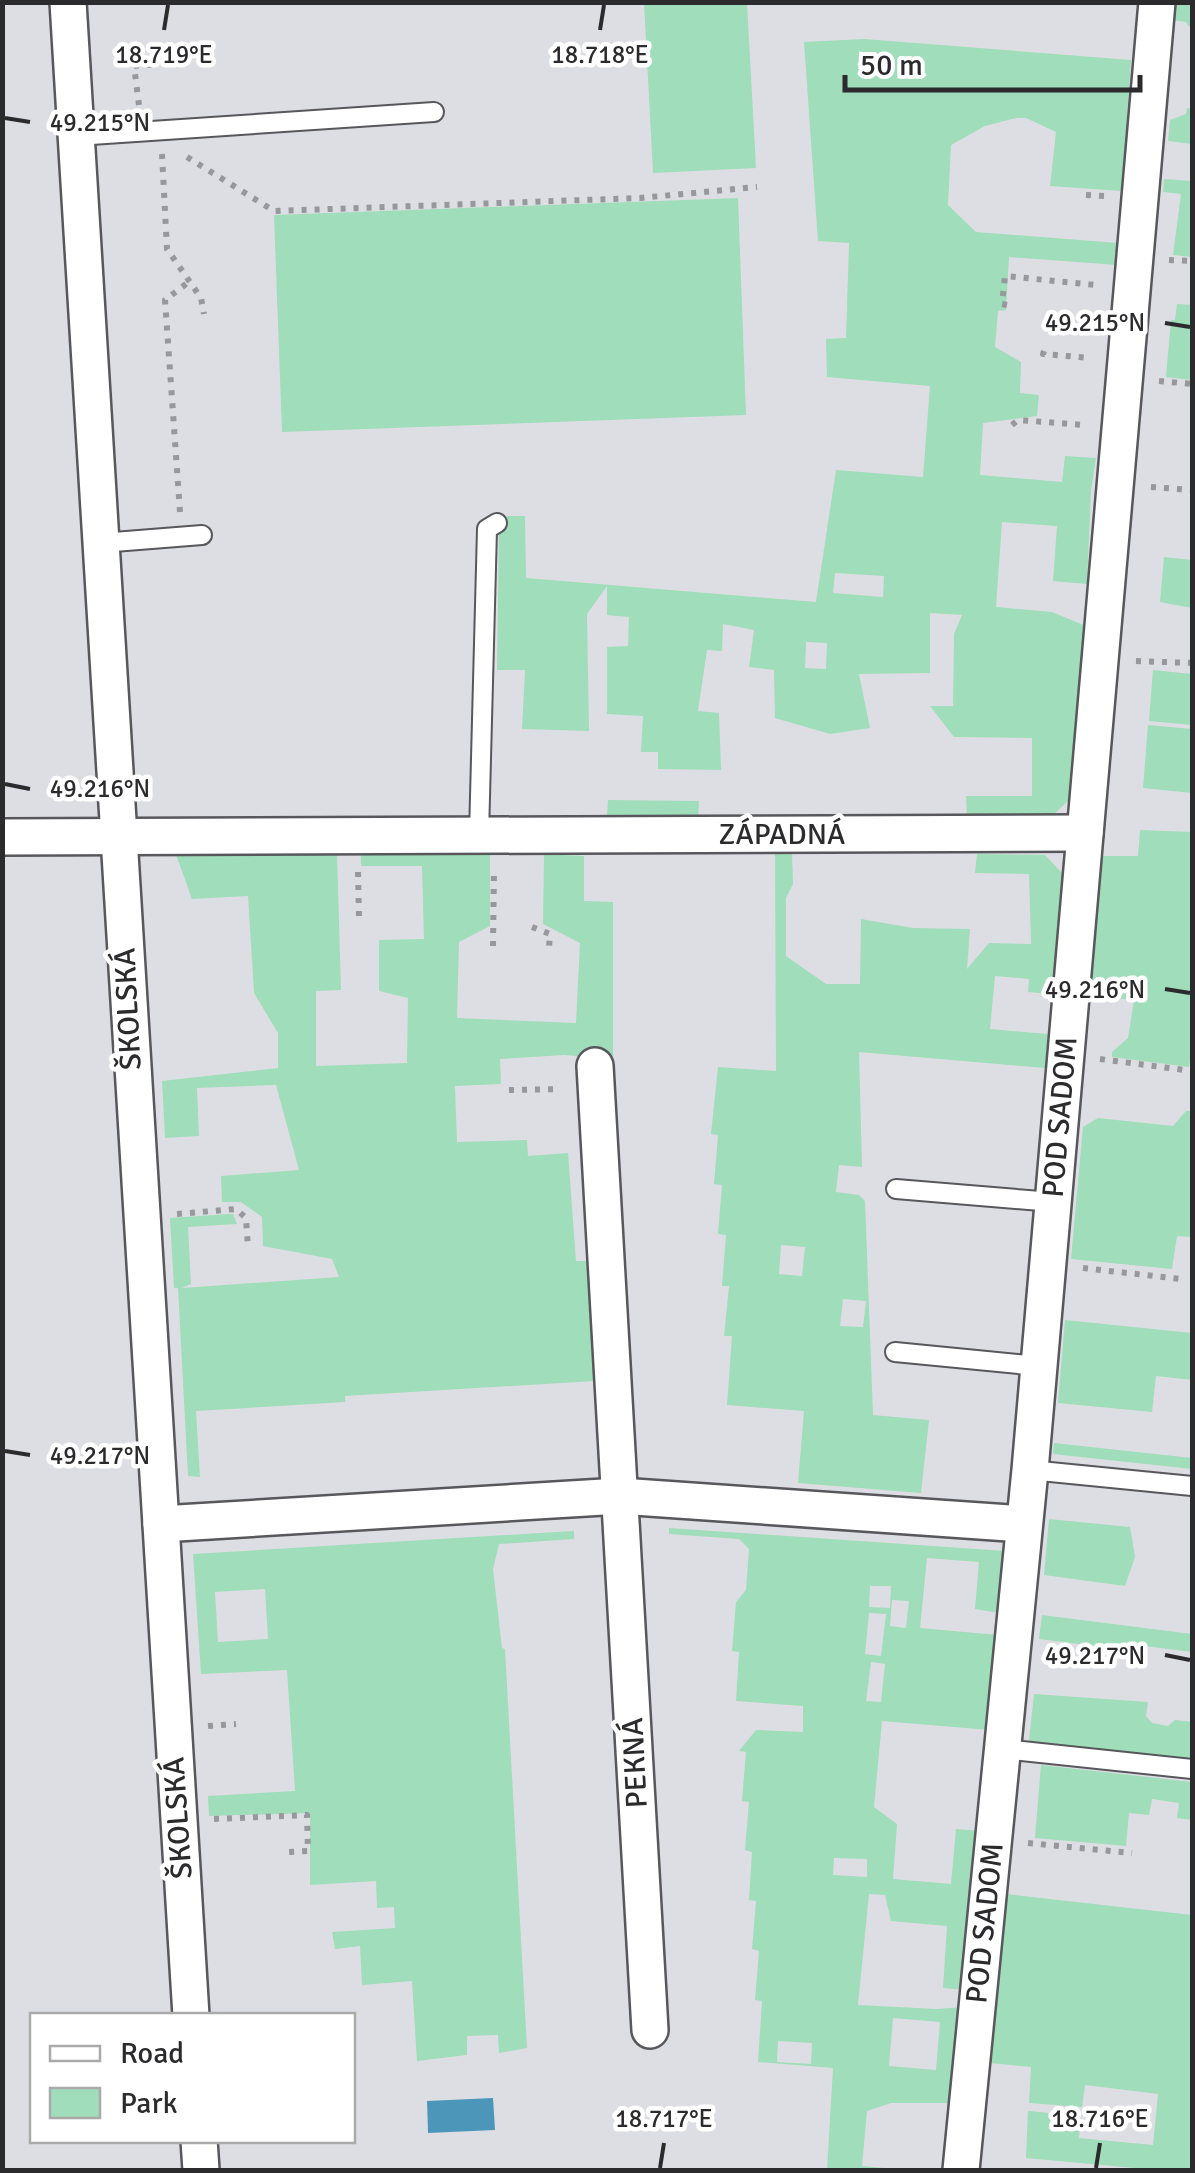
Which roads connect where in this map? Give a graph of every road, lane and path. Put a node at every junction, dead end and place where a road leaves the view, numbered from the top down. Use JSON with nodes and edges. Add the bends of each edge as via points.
{"nodes":[{"id":1,"x":68,"y":2,"type":"edge"},
{"id":2,"x":1157,"y":2,"type":"edge"},
{"id":3,"x":159,"y":64,"type":"dead end"},
{"id":4,"x":434,"y":112,"type":"dead end"},
{"id":5,"x":141,"y":131,"type":"junction"},
{"id":6,"x":76,"y":136,"type":"junction"},
{"id":7,"x":161,"y":140,"type":"junction"},
{"id":8,"x":757,"y":187,"type":"dead end"},
{"id":9,"x":1173,"y":260,"type":"dead end"},
{"id":10,"x":1192,"y":262,"type":"edge"},
{"id":11,"x":190,"y":281,"type":"junction"},
{"id":12,"x":1115,"y":286,"type":"dead end"},
{"id":13,"x":1007,"y":305,"type":"dead end"},
{"id":14,"x":204,"y":314,"type":"dead end"},
{"id":15,"x":1044,"y":351,"type":"dead end"},
{"id":16,"x":1092,"y":358,"type":"dead end"},
{"id":17,"x":1166,"y":382,"type":"dead end"},
{"id":18,"x":1192,"y":384,"type":"edge"},
{"id":19,"x":1012,"y":425,"type":"dead end"},
{"id":20,"x":1120,"y":428,"type":"junction"},
{"id":21,"x":1164,"y":488,"type":"dead end"},
{"id":22,"x":1192,"y":490,"type":"edge"},
{"id":23,"x":496,"y":523,"type":"dead end"},
{"id":24,"x":202,"y":535,"type":"dead end"},
{"id":25,"x":182,"y":537,"type":"junction"},
{"id":26,"x":100,"y":543,"type":"junction"},
{"id":27,"x":1100,"y":658,"type":"junction"},
{"id":28,"x":1192,"y":663,"type":"edge"},
{"id":29,"x":1085,"y":834,"type":"junction"},
{"id":30,"x":2,"y":837,"type":"edge"},
{"id":31,"x":118,"y":837,"type":"junction"},
{"id":32,"x":487,"y":845,"type":"junction"},
{"id":33,"x":358,"y":870,"type":"dead end"},
{"id":34,"x":359,"y":917,"type":"dead end"},
{"id":35,"x":532,"y":926,"type":"dead end"},
{"id":36,"x":493,"y":946,"type":"dead end"},
{"id":37,"x":549,"y":948,"type":"dead end"},
{"id":38,"x":1066,"y":1054,"type":"junction"},
{"id":39,"x":1192,"y":1071,"type":"edge"},
{"id":40,"x":596,"y":1077,"type":"joint"},
{"id":41,"x":509,"y":1090,"type":"dead end"},
{"id":42,"x":896,"y":1188,"type":"dead end"},
{"id":43,"x":1053,"y":1202,"type":"junction"},
{"id":44,"x":170,"y":1214,"type":"dead end"},
{"id":45,"x":248,"y":1248,"type":"dead end"},
{"id":46,"x":1047,"y":1264,"type":"junction"},
{"id":47,"x":1181,"y":1279,"type":"dead end"},
{"id":48,"x":896,"y":1352,"type":"dead end"},
{"id":49,"x":1038,"y":1366,"type":"junction"},
{"id":50,"x":1030,"y":1470,"type":"junction"},
{"id":51,"x":1192,"y":1486,"type":"edge"},
{"id":52,"x":620,"y":1496,"type":"junction"},
{"id":53,"x":161,"y":1524,"type":"junction"},
{"id":54,"x":1024,"y":1524,"type":"junction"},
{"id":55,"x":236,"y":1724,"type":"dead end"},
{"id":56,"x":204,"y":1726,"type":"dead end"},
{"id":57,"x":1003,"y":1749,"type":"junction"},
{"id":58,"x":1192,"y":1769,"type":"edge"},
{"id":59,"x":210,"y":1819,"type":"dead end"},
{"id":60,"x":1034,"y":1844,"type":"dead end"},
{"id":61,"x":286,"y":1852,"type":"dead end"},
{"id":62,"x":1132,"y":1853,"type":"dead end"},
{"id":63,"x":190,"y":2013,"type":"edge"},
{"id":64,"x":650,"y":2030,"type":"dead end"},
{"id":65,"x":199,"y":2143,"type":"edge"},
{"id":66,"x":201,"y":2170,"type":"edge"},
{"id":67,"x":960,"y":2170,"type":"edge"}],
"edges":[{"from":1,"to":6,"type":"street","name":"ŠKOLSKÁ"},
{"from":2,"to":20,"type":"street","name":"POD SADOM"},
{"from":3,"to":5,"type":"path","via":[[134,66]]},
{"from":4,"to":5,"type":"lane"},
{"from":5,"to":6,"type":"lane"},
{"from":5,"to":7,"type":"path"},
{"from":6,"to":26,"type":"street","name":"ŠKOLSKÁ"},
{"from":7,"to":8,"type":"path","via":[[274,212]]},
{"from":7,"to":11,"type":"path","via":[[167,248]]},
{"from":9,"to":10,"type":"path"},
{"from":11,"to":14,"type":"path"},
{"from":11,"to":25,"type":"path","via":[[165,300]]},
{"from":12,"to":13,"type":"path","via":[[1004,276]]},
{"from":15,"to":16,"type":"path"},
{"from":17,"to":18,"type":"path"},
{"from":19,"to":20,"type":"path","via":[[1018,420]]},
{"from":20,"to":27,"type":"street","name":"POD SADOM"},
{"from":21,"to":22,"type":"path"},
{"from":23,"to":32,"type":"lane","via":[[487,529]]},
{"from":24,"to":25,"type":"lane"},
{"from":25,"to":26,"type":"lane"},
{"from":26,"to":31,"type":"street","name":"ŠKOLSKÁ"},
{"from":27,"to":28,"type":"path"},
{"from":27,"to":29,"type":"street","name":"POD SADOM"},
{"from":29,"to":32,"type":"street","name":"ZÁPADNÁ"},
{"from":29,"to":38,"type":"street","name":"POD SADOM"},
{"from":30,"to":31,"type":"street","name":"ZÁPADNÁ"},
{"from":31,"to":32,"type":"street","name":"ZÁPADNÁ"},
{"from":31,"to":53,"type":"street","name":"ŠKOLSKÁ"},
{"from":32,"to":36,"type":"path"},
{"from":33,"to":34,"type":"path"},
{"from":35,"to":37,"type":"path","via":[[550,934]]},
{"from":38,"to":39,"type":"path"},
{"from":38,"to":43,"type":"street","name":"POD SADOM"},
{"from":40,"to":41,"type":"path"},
{"from":40,"to":52,"type":"street","name":"PEKNÁ"},
{"from":42,"to":43,"type":"lane"},
{"from":43,"to":46,"type":"street","name":"POD SADOM"},
{"from":44,"to":45,"type":"path","via":[[236,1210],[246,1218]]},
{"from":46,"to":47,"type":"path"},
{"from":46,"to":49,"type":"street","name":"POD SADOM"},
{"from":48,"to":49,"type":"lane"},
{"from":49,"to":50,"type":"street","name":"POD SADOM"},
{"from":50,"to":51,"type":"lane"},
{"from":50,"to":54,"type":"street","name":"POD SADOM"},
{"from":52,"to":53,"type":"street"},
{"from":52,"to":54,"type":"street"},
{"from":52,"to":64,"type":"street","name":"PEKNÁ"},
{"from":53,"to":63,"type":"street","name":"ŠKOLSKÁ"},
{"from":54,"to":57,"type":"street","name":"POD SADOM"},
{"from":55,"to":56,"type":"path"},
{"from":57,"to":58,"type":"lane"},
{"from":57,"to":67,"type":"street","name":"POD SADOM"},
{"from":59,"to":61,"type":"path","via":[[307,1815],[308,1851]]},
{"from":60,"to":62,"type":"path"},
{"from":65,"to":66,"type":"street"}]}
